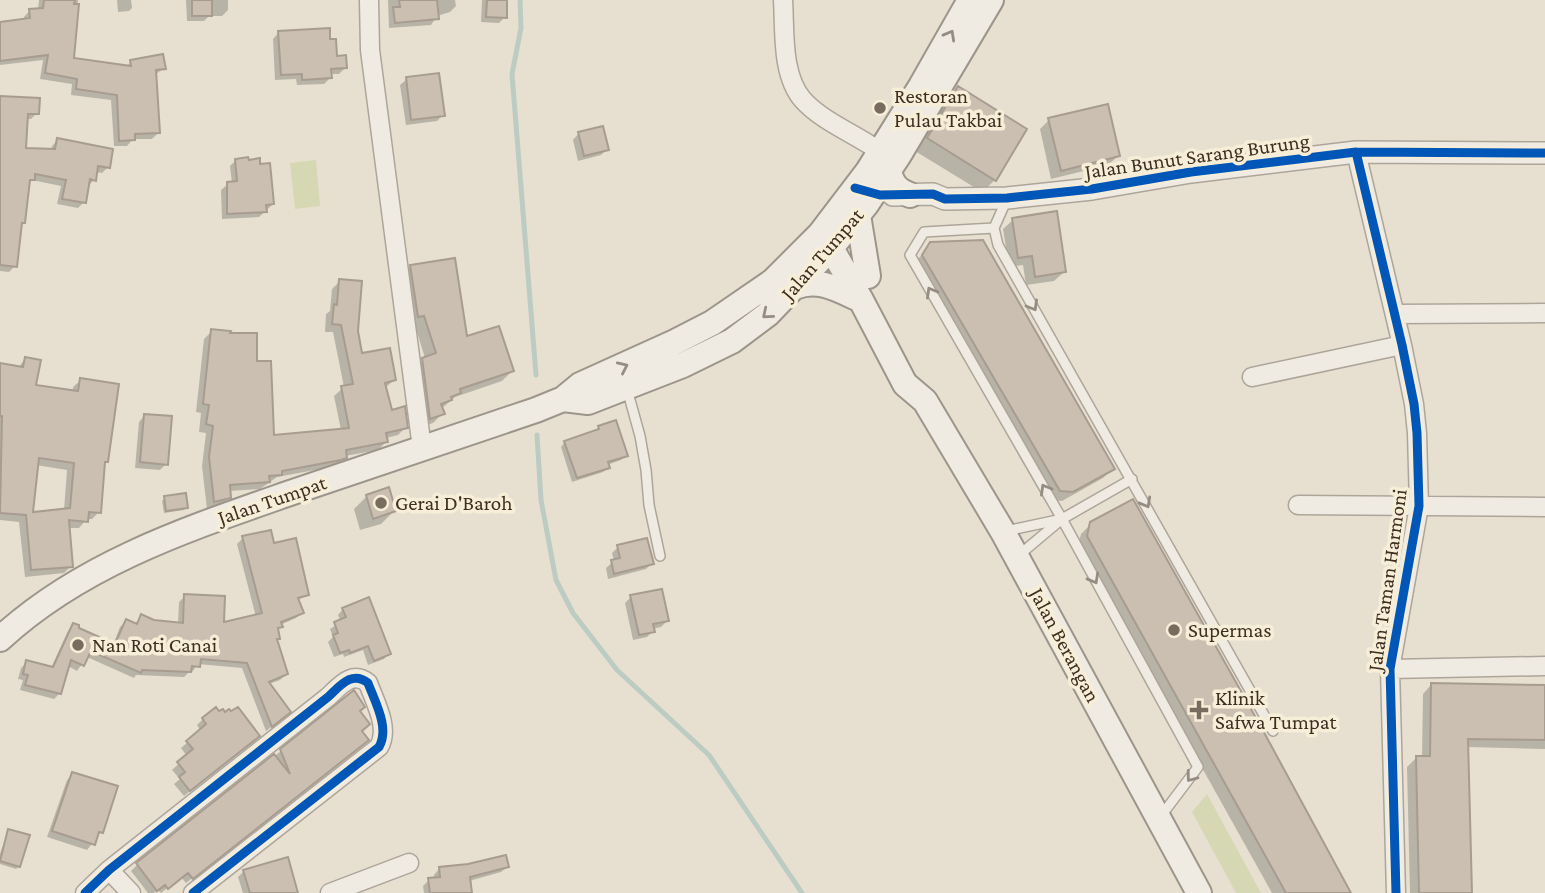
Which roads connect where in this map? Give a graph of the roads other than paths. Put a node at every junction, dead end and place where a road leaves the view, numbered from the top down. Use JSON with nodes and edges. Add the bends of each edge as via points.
{"nodes":[{"id":1,"x":369,"y":0,"type":"edge"},
{"id":2,"x":783,"y":0,"type":"edge"},
{"id":3,"x":970,"y":0,"type":"edge"},
{"id":4,"x":992,"y":0,"type":"edge"},
{"id":5,"x":921,"y":86,"type":"junction"},
{"id":6,"x":870,"y":145,"type":"junction"},
{"id":7,"x":1356,"y":152,"type":"junction"},
{"id":8,"x":1545,"y":153,"type":"edge"},
{"id":9,"x":889,"y":172,"type":"junction"},
{"id":10,"x":910,"y":195,"type":"junction"},
{"id":11,"x":1007,"y":198,"type":"junction"},
{"id":12,"x":945,"y":199,"type":"junction"},
{"id":13,"x":860,"y":200,"type":"junction"},
{"id":14,"x":994,"y":228,"type":"junction"},
{"id":15,"x":830,"y":235,"type":"junction"},
{"id":16,"x":784,"y":284,"type":"junction"},
{"id":17,"x":864,"y":288,"type":"junction"},
{"id":18,"x":1545,"y":313,"type":"edge"},
{"id":19,"x":1395,"y":314,"type":"junction"},
{"id":20,"x":1402,"y":345,"type":"junction"},
{"id":21,"x":1252,"y":377,"type":"dead end"},
{"id":22,"x":627,"y":388,"type":"junction"},
{"id":23,"x":564,"y":399,"type":"junction"},
{"id":24,"x":422,"y":448,"type":"junction"},
{"id":25,"x":1132,"y":479,"type":"junction"},
{"id":26,"x":1298,"y":505,"type":"dead end"},
{"id":27,"x":1419,"y":506,"type":"junction"},
{"id":28,"x":1545,"y":507,"type":"edge"},
{"id":29,"x":1062,"y":519,"type":"junction"},
{"id":30,"x":1003,"y":532,"type":"junction"},
{"id":31,"x":660,"y":555,"type":"dead end"},
{"id":32,"x":1017,"y":557,"type":"junction"},
{"id":33,"x":0,"y":639,"type":"edge"},
{"id":34,"x":1545,"y":666,"type":"edge"},
{"id":35,"x":1391,"y":669,"type":"junction"},
{"id":36,"x":1273,"y":731,"type":"dead end"},
{"id":37,"x":1159,"y":820,"type":"junction"},
{"id":38,"x":409,"y":863,"type":"dead end"},
{"id":39,"x":109,"y":870,"type":"junction"},
{"id":40,"x":85,"y":893,"type":"edge"},
{"id":41,"x":131,"y":893,"type":"edge"},
{"id":42,"x":193,"y":893,"type":"edge"},
{"id":43,"x":330,"y":893,"type":"edge"},
{"id":44,"x":1199,"y":893,"type":"edge"},
{"id":45,"x":1396,"y":893,"type":"edge"}],
"edges":[{"from":1,"to":24,"type":"street","via":[[370,50]]},
{"from":2,"to":6,"type":"street","via":[[792,82],[802,99]]},
{"from":5,"to":3,"type":"main road","name":"Jalan Tumpat","one_way":true},
{"from":4,"to":9,"type":"main road","name":"Jalan Tumpat"},
{"from":5,"to":6,"type":"main road"},
{"from":5,"to":13,"type":"main road","name":"Jalan Tumpat"},
{"from":6,"to":16,"type":"main road"},
{"from":7,"to":8,"type":"street","name":"Jalan Bunut Sarang Burung"},
{"from":7,"to":11,"type":"street","name":"Jalan Bunut Sarang Burung"},
{"from":7,"to":19,"type":"street","name":"Jalan Taman Harmoni"},
{"from":9,"to":10,"type":"main road","via":[[899,191]]},
{"from":9,"to":13,"type":"main road","name":"Jalan Tumpat"},
{"from":10,"to":12,"type":"street","name":"Jalan Bunut Sarang Burung","via":[[933,194]]},
{"from":10,"to":13,"type":"street","name":"Jalan Bunut Sarang Burung"},
{"from":11,"to":12,"type":"street","name":"Jalan Bunut Sarang Burung"},
{"from":11,"to":14,"type":"lane"},
{"from":12,"to":13,"type":"street","name":"Jalan Bunut Sarang Burung","via":[[933,205],[901,207]]},
{"from":13,"to":15,"type":"main road","name":"Jalan Tumpat"},
{"from":13,"to":17,"type":"main road"},
{"from":14,"to":25,"type":"lane","one_way":true,"via":[[998,245]]},
{"from":29,"to":14,"type":"lane","one_way":true,"via":[[910,255],[924,232]]},
{"from":15,"to":16,"type":"main road","name":"Jalan Tumpat"},
{"from":15,"to":17,"type":"main road","name":"Jalan Berangan"},
{"from":16,"to":17,"type":"main road"},
{"from":16,"to":22,"type":"main road","name":"Jalan Tumpat","one_way":true,"via":[[768,314],[732,341]]},
{"from":23,"to":16,"type":"main road","name":"Jalan Tumpat","one_way":true,"via":[[580,385],[676,342]]},
{"from":17,"to":30,"type":"main road","name":"Jalan Berangan","via":[[905,384],[925,401]]},
{"from":18,"to":19,"type":"street"},
{"from":19,"to":20,"type":"street","name":"Jalan Taman Harmoni"},
{"from":20,"to":21,"type":"street"},
{"from":20,"to":27,"type":"street","name":"Jalan Taman Harmoni","via":[[1414,404]]},
{"from":22,"to":23,"type":"main road","name":"Jalan Tumpat","via":[[588,402]]},
{"from":22,"to":31,"type":"lane"},
{"from":23,"to":24,"type":"main road","name":"Jalan Tumpat"},
{"from":24,"to":33,"type":"main road","name":"Jalan Tumpat","via":[[174,534],[88,576]]},
{"from":25,"to":29,"type":"lane"},
{"from":25,"to":36,"type":"lane","one_way":true},
{"from":26,"to":27,"type":"street"},
{"from":27,"to":28,"type":"street"},
{"from":27,"to":35,"type":"street","name":"Jalan Taman Harmoni"},
{"from":29,"to":30,"type":"lane"},
{"from":29,"to":32,"type":"lane"},
{"from":29,"to":37,"type":"lane","one_way":true,"via":[[1198,767]]},
{"from":30,"to":32,"type":"main road","name":"Jalan Berangan"},
{"from":32,"to":37,"type":"main road","name":"Jalan Berangan"},
{"from":34,"to":35,"type":"street"},
{"from":35,"to":45,"type":"street","name":"Jalan Taman Harmoni"},
{"from":37,"to":44,"type":"main road","name":"Jalan Berangan"},
{"from":38,"to":43,"type":"street"},
{"from":39,"to":40,"type":"street"},
{"from":39,"to":41,"type":"street"},
{"from":39,"to":42,"type":"street","via":[[345,681],[352,678],[368,683],[382,722],[384,735],[379,747]]}]}
